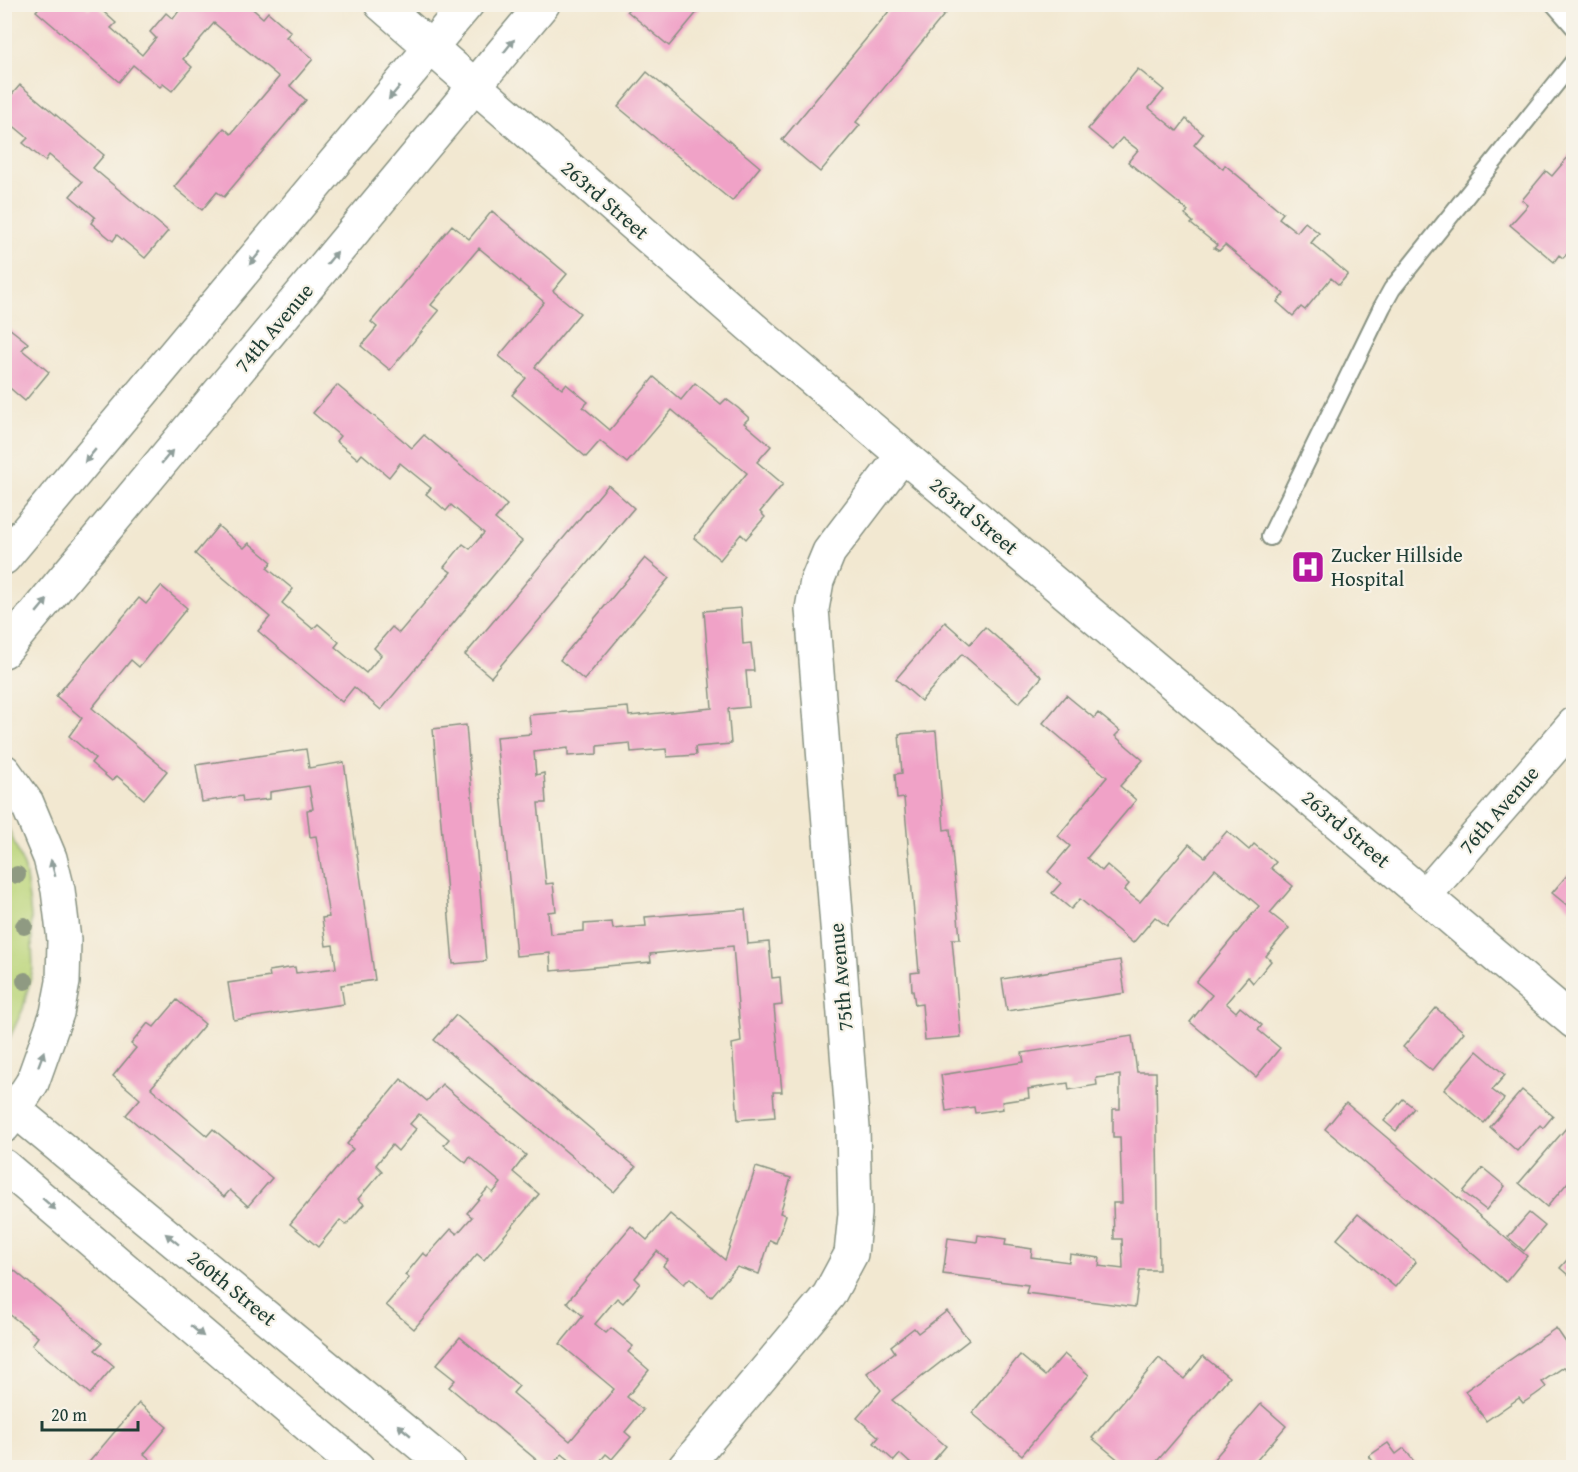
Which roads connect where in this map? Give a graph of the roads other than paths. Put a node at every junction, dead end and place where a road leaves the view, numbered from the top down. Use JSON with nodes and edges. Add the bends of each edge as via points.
{"nodes":[{"id":1,"x":381,"y":4,"type":"edge"},
{"id":2,"x":467,"y":4,"type":"edge"},
{"id":3,"x":543,"y":4,"type":"edge"},
{"id":4,"x":1554,"y":4,"type":"edge"},
{"id":5,"x":1574,"y":27,"type":"edge"},
{"id":6,"x":431,"y":48,"type":"junction"},
{"id":7,"x":1574,"y":61,"type":"edge"},
{"id":8,"x":475,"y":87,"type":"junction"},
{"id":9,"x":902,"y":456,"type":"junction"},
{"id":10,"x":1270,"y":537,"type":"dead end"},
{"id":11,"x":4,"y":558,"type":"edge"},
{"id":12,"x":4,"y":651,"type":"edge"},
{"id":13,"x":1574,"y":724,"type":"edge"},
{"id":14,"x":4,"y":771,"type":"edge"},
{"id":15,"x":1425,"y":895,"type":"junction"},
{"id":16,"x":1574,"y":1022,"type":"edge"},
{"id":17,"x":10,"y":1118,"type":"edge"},
{"id":18,"x":4,"y":1166,"type":"edge"},
{"id":19,"x":358,"y":1467,"type":"edge"},
{"id":20,"x":449,"y":1467,"type":"edge"},
{"id":21,"x":684,"y":1467,"type":"edge"}],
"edges":[{"from":1,"to":6,"type":"street","name":"263rd Street"},
{"from":2,"to":6,"type":"street"},
{"from":8,"to":3,"type":"street","name":"74th Avenue","one_way":true},
{"from":4,"to":5,"type":"lane"},
{"from":6,"to":8,"type":"street","name":"263rd Street"},
{"from":6,"to":11,"type":"street","one_way":true},
{"from":7,"to":10,"type":"lane","via":[[1392,290]]},
{"from":8,"to":9,"type":"street","name":"263rd Street"},
{"from":12,"to":8,"type":"street","name":"74th Avenue","one_way":true},
{"from":9,"to":15,"type":"street","name":"263rd Street"},
{"from":9,"to":21,"type":"street","name":"75th Avenue","via":[[829,552],[817,581],[812,609],[853,1128],[855,1214],[851,1254],[829,1295]]},
{"from":13,"to":15,"type":"street","name":"76th Avenue"},
{"from":17,"to":14,"type":"street","name":"260th Street","one_way":true,"via":[[32,1083],[57,1013],[63,982],[64,940],[50,858],[27,803]]},
{"from":15,"to":16,"type":"street","name":"263rd Street"},
{"from":20,"to":17,"type":"street","name":"260th Street","one_way":true},
{"from":18,"to":19,"type":"street","one_way":true}]}
